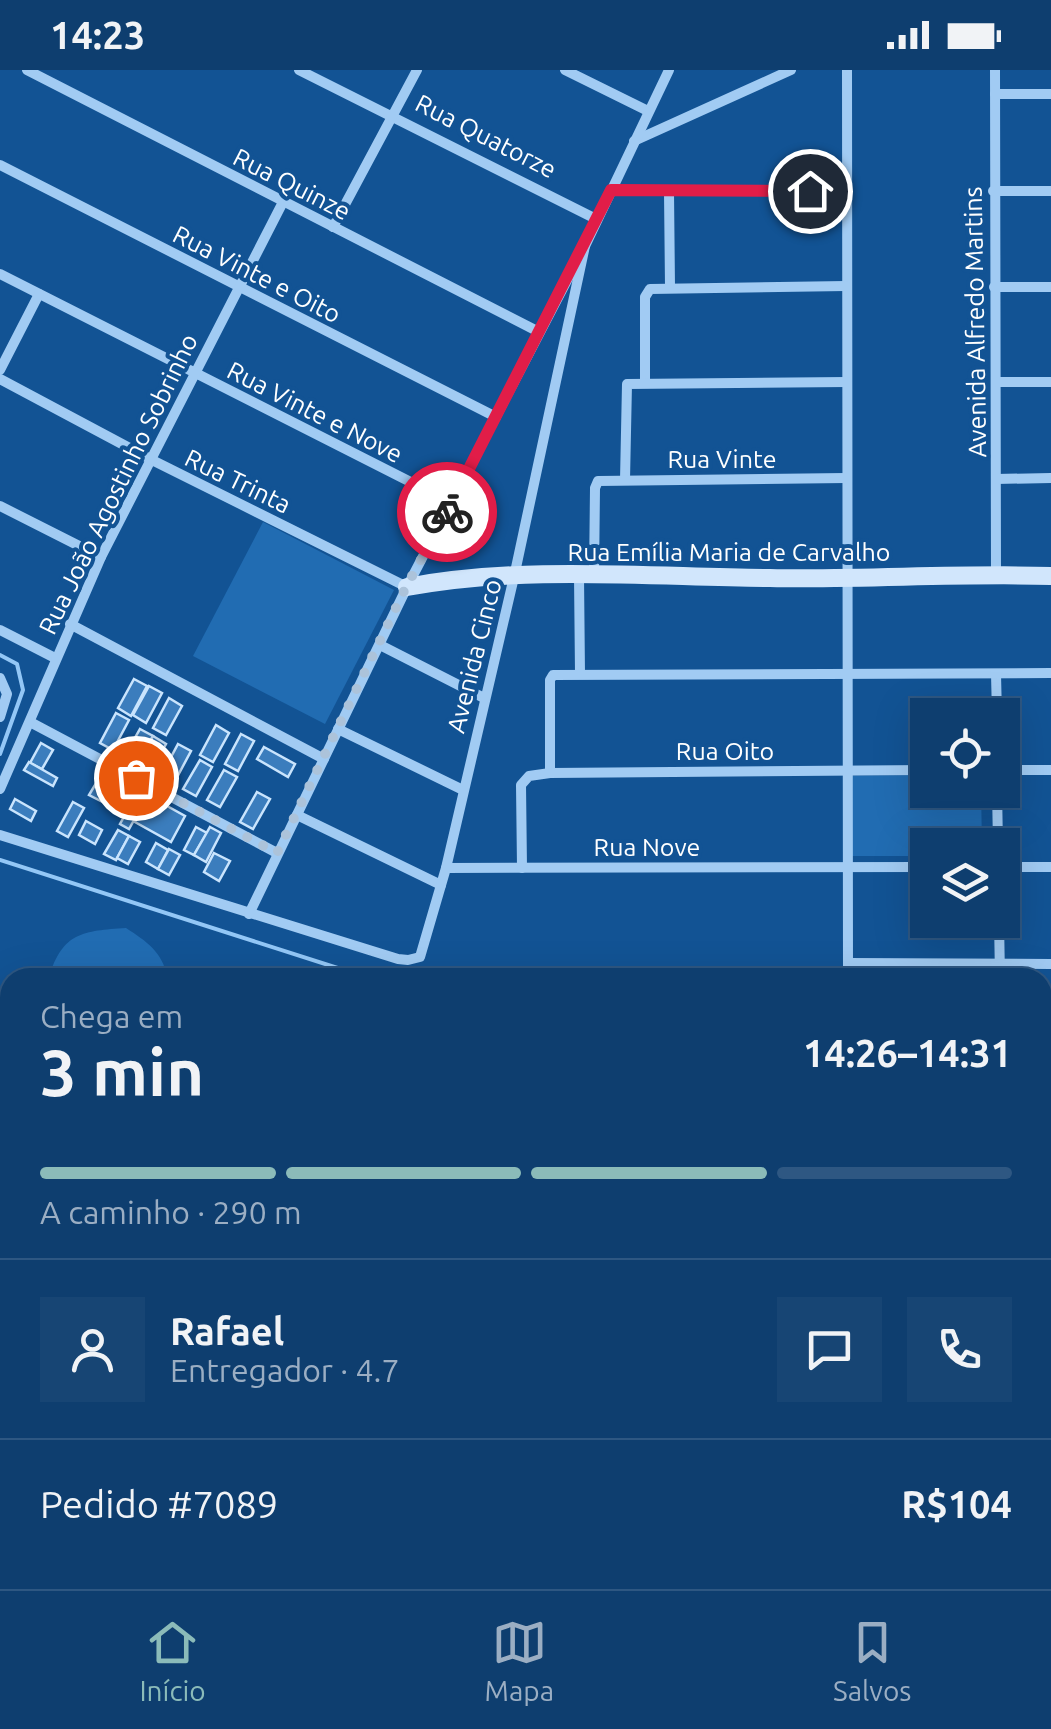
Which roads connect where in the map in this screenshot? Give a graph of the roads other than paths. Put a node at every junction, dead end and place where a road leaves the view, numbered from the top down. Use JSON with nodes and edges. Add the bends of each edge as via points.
{"nodes":[{"id":1,"x":26,"y":70,"type":"edge"},
{"id":2,"x":299,"y":70,"type":"edge"},
{"id":3,"x":418,"y":70,"type":"edge"},
{"id":4,"x":565,"y":70,"type":"edge"},
{"id":5,"x":670,"y":70,"type":"edge"},
{"id":6,"x":792,"y":70,"type":"edge"},
{"id":7,"x":846,"y":70,"type":"edge"},
{"id":8,"x":995,"y":70,"type":"edge"},
{"id":9,"x":995,"y":94,"type":"junction"},
{"id":10,"x":1051,"y":94,"type":"edge"},
{"id":11,"x":648,"y":111,"type":"junction"},
{"id":12,"x":393,"y":117,"type":"junction"},
{"id":13,"x":634,"y":141,"type":"junction"},
{"id":14,"x":0,"y":165,"type":"edge"},
{"id":15,"x":611,"y":190,"type":"junction"},
{"id":16,"x":845,"y":190,"type":"junction"},
{"id":17,"x":1051,"y":190,"type":"edge"},
{"id":18,"x":993,"y":191,"type":"junction"},
{"id":19,"x":669,"y":192,"type":"junction"},
{"id":20,"x":283,"y":202,"type":"junction"},
{"id":21,"x":596,"y":219,"type":"junction"},
{"id":22,"x":333,"y":228,"type":"junction"},
{"id":23,"x":585,"y":246,"type":"junction"},
{"id":24,"x":0,"y":274,"type":"edge"},
{"id":25,"x":846,"y":286,"type":"junction"},
{"id":26,"x":1051,"y":286,"type":"edge"},
{"id":27,"x":237,"y":287,"type":"junction"},
{"id":28,"x":670,"y":287,"type":"junction"},
{"id":29,"x":994,"y":287,"type":"junction"},
{"id":30,"x":39,"y":294,"type":"junction"},
{"id":31,"x":539,"y":332,"type":"junction"},
{"id":32,"x":0,"y":370,"type":"edge"},
{"id":33,"x":194,"y":374,"type":"junction"},
{"id":34,"x":0,"y":380,"type":"edge"},
{"id":35,"x":645,"y":382,"type":"junction"},
{"id":36,"x":847,"y":382,"type":"junction"},
{"id":37,"x":996,"y":382,"type":"junction"},
{"id":38,"x":1051,"y":382,"type":"edge"},
{"id":39,"x":496,"y":417,"type":"junction"},
{"id":40,"x":152,"y":460,"type":"junction"},
{"id":41,"x":846,"y":478,"type":"junction"},
{"id":42,"x":1051,"y":478,"type":"edge"},
{"id":43,"x":996,"y":479,"type":"junction"},
{"id":44,"x":625,"y":480,"type":"junction"},
{"id":45,"x":452,"y":503,"type":"junction"},
{"id":46,"x":0,"y":506,"type":"edge"},
{"id":47,"x":101,"y":557,"type":"junction"},
{"id":48,"x":996,"y":574,"type":"junction"},
{"id":49,"x":586,"y":576,"type":"junction"},
{"id":50,"x":1051,"y":576,"type":"edge"},
{"id":51,"x":514,"y":577,"type":"junction"},
{"id":52,"x":846,"y":579,"type":"junction"},
{"id":53,"x":406,"y":587,"type":"junction"},
{"id":54,"x":70,"y":624,"type":"junction"},
{"id":55,"x":0,"y":630,"type":"edge"},
{"id":56,"x":380,"y":645,"type":"junction"},
{"id":57,"x":55,"y":658,"type":"junction"},
{"id":58,"x":1051,"y":673,"type":"edge"},
{"id":59,"x":580,"y":674,"type":"junction"},
{"id":60,"x":996,"y":674,"type":"junction"},
{"id":61,"x":848,"y":676,"type":"junction"},
{"id":62,"x":0,"y":678,"type":"edge"},
{"id":63,"x":484,"y":698,"type":"junction"},
{"id":64,"x":996,"y":698,"type":"edge"},
{"id":65,"x":0,"y":716,"type":"edge"},
{"id":66,"x":30,"y":722,"type":"junction"},
{"id":67,"x":338,"y":730,"type":"junction"},
{"id":68,"x":324,"y":759,"type":"junction"},
{"id":69,"x":847,"y":770,"type":"junction"},
{"id":70,"x":910,"y":770,"type":"edge"},
{"id":71,"x":1020,"y":770,"type":"edge"},
{"id":72,"x":1051,"y":770,"type":"edge"},
{"id":73,"x":550,"y":772,"type":"junction"},
{"id":74,"x":0,"y":790,"type":"edge"},
{"id":75,"x":464,"y":790,"type":"junction"},
{"id":76,"x":297,"y":816,"type":"junction"},
{"id":77,"x":0,"y":835,"type":"edge"},
{"id":78,"x":277,"y":853,"type":"junction"},
{"id":79,"x":848,"y":867,"type":"junction"},
{"id":80,"x":910,"y":867,"type":"edge"},
{"id":81,"x":1020,"y":867,"type":"edge"},
{"id":82,"x":1051,"y":867,"type":"edge"},
{"id":83,"x":446,"y":868,"type":"junction"},
{"id":84,"x":522,"y":868,"type":"junction"},
{"id":85,"x":441,"y":885,"type":"junction"},
{"id":86,"x":248,"y":914,"type":"junction"},
{"id":87,"x":999,"y":938,"type":"edge"},
{"id":88,"x":848,"y":963,"type":"junction"},
{"id":89,"x":1000,"y":964,"type":"junction"},
{"id":90,"x":1051,"y":964,"type":"edge"},
{"id":91,"x":848,"y":968,"type":"edge"},
{"id":92,"x":1000,"y":968,"type":"edge"}],
"edges":[{"from":1,"to":20,"type":"street","name":"Rua Quinze"},
{"from":2,"to":12,"type":"street","name":"Rua Quatorze"},
{"from":3,"to":12,"type":"street"},
{"from":4,"to":11,"type":"street"},
{"from":5,"to":11,"type":"street"},
{"from":6,"to":13,"type":"street"},
{"from":7,"to":16,"type":"street"},
{"from":8,"to":9,"type":"street","name":"Avenida Alfredo Martins"},
{"from":9,"to":10,"type":"street"},
{"from":9,"to":18,"type":"street","name":"Avenida Alfredo Martins"},
{"from":11,"to":13,"type":"street"},
{"from":12,"to":21,"type":"street","name":"Rua Quatorze"},
{"from":12,"to":22,"type":"street"},
{"from":13,"to":15,"type":"street"},
{"from":14,"to":27,"type":"street","name":"Rua Vinte e Oito"},
{"from":15,"to":19,"type":"street"},
{"from":15,"to":21,"type":"street"},
{"from":16,"to":19,"type":"street"},
{"from":16,"to":25,"type":"street"},
{"from":17,"to":18,"type":"street"},
{"from":18,"to":29,"type":"street","name":"Avenida Alfredo Martins"},
{"from":19,"to":28,"type":"street"},
{"from":20,"to":22,"type":"street","name":"Rua Quinze"},
{"from":20,"to":27,"type":"street","name":"Rua João Agostinho Sobrinho"},
{"from":21,"to":23,"type":"street"},
{"from":22,"to":31,"type":"street","name":"Rua Quinze"},
{"from":23,"to":31,"type":"street"},
{"from":23,"to":51,"type":"street","name":"Avenida Cinco"},
{"from":24,"to":30,"type":"street","name":"Rua Vinte e Nove"},
{"from":25,"to":28,"type":"street"},
{"from":25,"to":36,"type":"street"},
{"from":26,"to":29,"type":"street"},
{"from":27,"to":33,"type":"street","name":"Rua João Agostinho Sobrinho"},
{"from":27,"to":39,"type":"street","name":"Rua Vinte e Oito"},
{"from":28,"to":35,"type":"street","via":[[645,295]]},
{"from":29,"to":37,"type":"street","name":"Avenida Alfredo Martins"},
{"from":30,"to":32,"type":"street"},
{"from":30,"to":33,"type":"street","name":"Rua Vinte e Nove"},
{"from":31,"to":39,"type":"street"},
{"from":33,"to":40,"type":"street","name":"Rua João Agostinho Sobrinho"},
{"from":33,"to":45,"type":"street","name":"Rua Vinte e Nove"},
{"from":34,"to":40,"type":"street","name":"Rua Trinta"},
{"from":35,"to":36,"type":"street"},
{"from":35,"to":44,"type":"street","via":[[627,384]]},
{"from":36,"to":41,"type":"street"},
{"from":37,"to":38,"type":"street"},
{"from":37,"to":43,"type":"street","name":"Avenida Alfredo Martins"},
{"from":39,"to":45,"type":"street"},
{"from":40,"to":47,"type":"street","name":"Rua João Agostinho Sobrinho"},
{"from":40,"to":53,"type":"street","name":"Rua Trinta"},
{"from":41,"to":44,"type":"street","name":"Rua Vinte"},
{"from":41,"to":52,"type":"street"},
{"from":42,"to":43,"type":"street"},
{"from":43,"to":48,"type":"street","name":"Avenida Alfredo Martins"},
{"from":44,"to":49,"type":"street","name":"Rua Vinte","via":[[598,481],[595,488]]},
{"from":45,"to":53,"type":"street"},
{"from":46,"to":47,"type":"street"},
{"from":47,"to":54,"type":"street","name":"Rua João Agostinho Sobrinho"},
{"from":48,"to":50,"type":"street","name":"Rua Emília Maria de Carvalho"},
{"from":48,"to":52,"type":"street","name":"Rua Emília Maria de Carvalho"},
{"from":49,"to":51,"type":"street","name":"Rua Emília Maria de Carvalho"},
{"from":49,"to":52,"type":"street","name":"Rua Emília Maria de Carvalho"},
{"from":49,"to":59,"type":"street"},
{"from":51,"to":53,"type":"street","name":"Rua Emília Maria de Carvalho"},
{"from":51,"to":63,"type":"street","name":"Avenida Cinco"},
{"from":52,"to":61,"type":"street"},
{"from":53,"to":56,"type":"street"},
{"from":54,"to":57,"type":"street","name":"Rua João Agostinho Sobrinho"},
{"from":54,"to":68,"type":"street"},
{"from":55,"to":57,"type":"street"},
{"from":56,"to":63,"type":"street"},
{"from":56,"to":67,"type":"street"},
{"from":57,"to":66,"type":"street","name":"Rua João Agostinho Sobrinho"},
{"from":58,"to":60,"type":"street"},
{"from":59,"to":61,"type":"street"},
{"from":59,"to":73,"type":"street","via":[[552,676]]},
{"from":60,"to":61,"type":"street"},
{"from":60,"to":64,"type":"street"},
{"from":61,"to":69,"type":"street"},
{"from":62,"to":65,"type":"street","via":[[8,694]]},
{"from":63,"to":75,"type":"street","name":"Avenida Cinco"},
{"from":66,"to":74,"type":"street","name":"Rua João Agostinho Sobrinho"},
{"from":66,"to":78,"type":"street"},
{"from":67,"to":68,"type":"street"},
{"from":67,"to":75,"type":"street"},
{"from":68,"to":76,"type":"street"},
{"from":69,"to":70,"type":"street","name":"Rua Oito"},
{"from":69,"to":73,"type":"street","name":"Rua Oito"},
{"from":69,"to":79,"type":"street"},
{"from":71,"to":72,"type":"street"},
{"from":73,"to":84,"type":"street","name":"Rua Oito","via":[[524,778],[521,785]]},
{"from":75,"to":83,"type":"street","name":"Avenida Cinco"},
{"from":76,"to":78,"type":"street"},
{"from":76,"to":85,"type":"street"},
{"from":77,"to":86,"type":"street"},
{"from":78,"to":86,"type":"street"},
{"from":79,"to":80,"type":"street","name":"Rua Nove"},
{"from":79,"to":84,"type":"street","name":"Rua Nove"},
{"from":79,"to":88,"type":"street"},
{"from":81,"to":82,"type":"street"},
{"from":83,"to":84,"type":"street","name":"Rua Nove"},
{"from":83,"to":85,"type":"street","name":"Avenida Cinco"},
{"from":85,"to":86,"type":"street","name":"Avenida Cinco","via":[[420,957],[408,960]]},
{"from":87,"to":89,"type":"street"},
{"from":88,"to":89,"type":"street"},
{"from":88,"to":91,"type":"street"},
{"from":89,"to":90,"type":"street"},
{"from":89,"to":92,"type":"street"}]}
